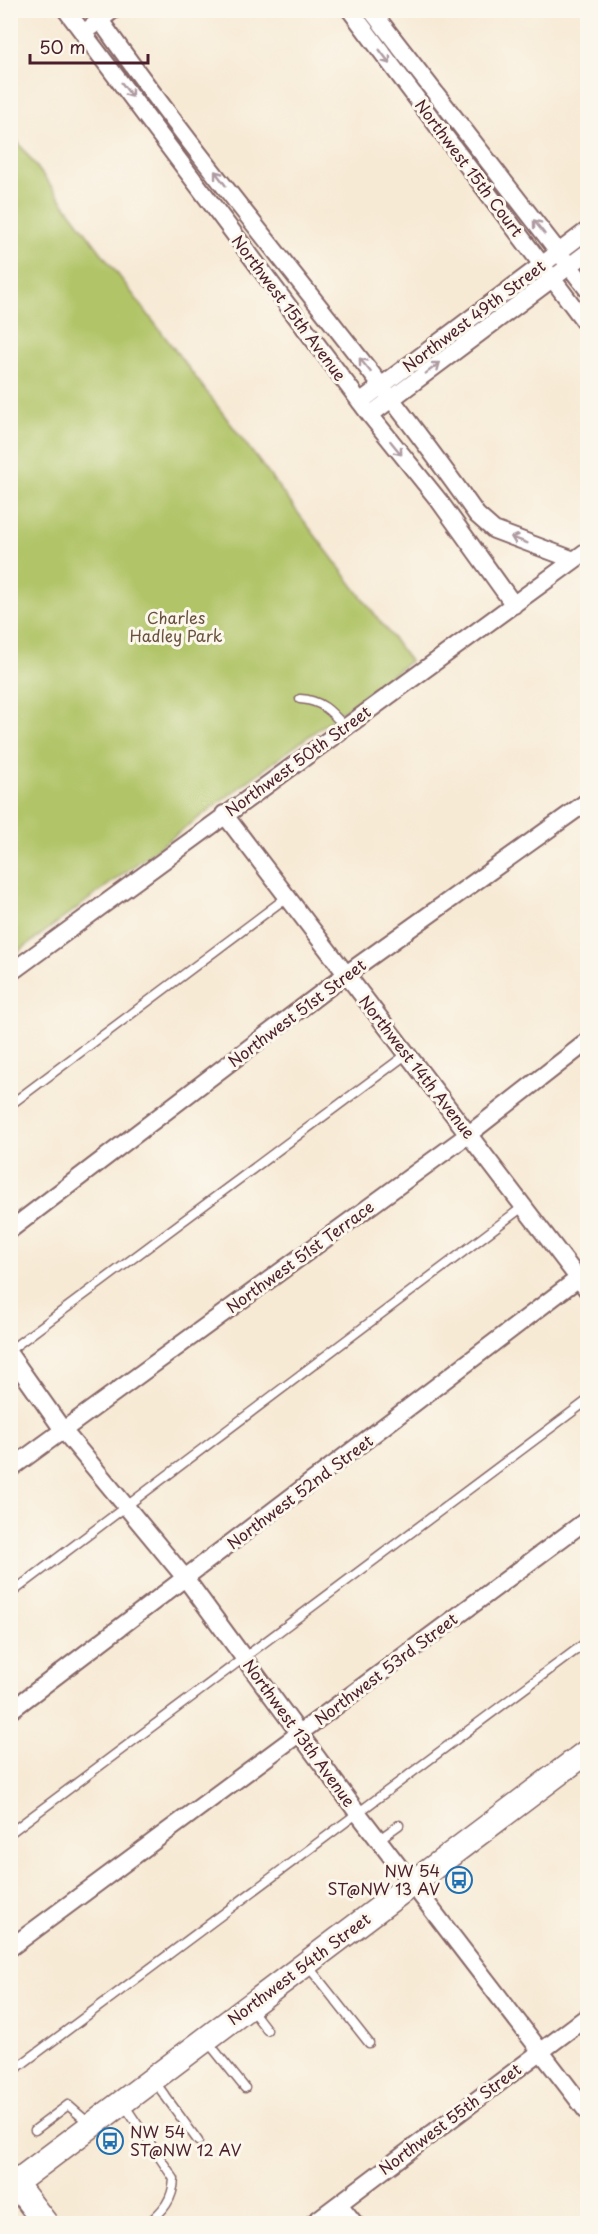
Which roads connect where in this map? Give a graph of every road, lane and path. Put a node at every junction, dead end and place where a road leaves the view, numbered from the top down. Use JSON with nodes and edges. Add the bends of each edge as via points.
{"nodes":[{"id":1,"x":350,"y":10,"type":"edge"},
{"id":2,"x":371,"y":10,"type":"edge"},
{"id":3,"x":73,"y":13,"type":"edge"},
{"id":4,"x":102,"y":14,"type":"edge"},
{"id":5,"x":83,"y":32,"type":"junction"},
{"id":6,"x":418,"y":73,"type":"junction"},
{"id":7,"x":404,"y":83,"type":"junction"},
{"id":8,"x":240,"y":205,"type":"junction"},
{"id":9,"x":223,"y":218,"type":"junction"},
{"id":10,"x":588,"y":230,"type":"edge"},
{"id":11,"x":558,"y":252,"type":"junction"},
{"id":12,"x":588,"y":252,"type":"edge"},
{"id":13,"x":542,"y":265,"type":"junction"},
{"id":14,"x":569,"y":266,"type":"junction"},
{"id":15,"x":552,"y":279,"type":"junction"},
{"id":16,"x":588,"y":290,"type":"edge"},
{"id":17,"x":326,"y":317,"type":"junction"},
{"id":18,"x":588,"y":326,"type":"edge"},
{"id":19,"x":307,"y":332,"type":"junction"},
{"id":20,"x":467,"y":332,"type":"junction"},
{"id":21,"x":386,"y":392,"type":"junction"},
{"id":22,"x":365,"y":409,"type":"junction"},
{"id":23,"x":474,"y":512,"type":"junction"},
{"id":24,"x":456,"y":525,"type":"junction"},
{"id":25,"x":581,"y":555,"type":"edge"},
{"id":26,"x":514,"y":604,"type":"junction"},
{"id":27,"x":300,"y":699,"type":"dead end"},
{"id":28,"x":345,"y":727,"type":"junction"},
{"id":29,"x":588,"y":801,"type":"edge"},
{"id":30,"x":224,"y":814,"type":"junction"},
{"id":31,"x":287,"y":897,"type":"junction"},
{"id":32,"x":10,"y":973,"type":"edge"},
{"id":33,"x":345,"y":975,"type":"junction"},
{"id":34,"x":588,"y":1041,"type":"edge"},
{"id":35,"x":407,"y":1054,"type":"junction"},
{"id":36,"x":10,"y":1105,"type":"edge"},
{"id":37,"x":469,"y":1134,"type":"junction"},
{"id":38,"x":524,"y":1206,"type":"junction"},
{"id":39,"x":10,"y":1230,"type":"edge"},
{"id":40,"x":585,"y":1280,"type":"edge"},
{"id":41,"x":10,"y":1352,"type":"edge"},
{"id":42,"x":588,"y":1400,"type":"edge"},
{"id":43,"x":63,"y":1430,"type":"junction"},
{"id":44,"x":10,"y":1469,"type":"edge"},
{"id":45,"x":125,"y":1506,"type":"junction"},
{"id":46,"x":588,"y":1519,"type":"edge"},
{"id":47,"x":186,"y":1579,"type":"junction"},
{"id":48,"x":10,"y":1594,"type":"edge"},
{"id":49,"x":588,"y":1641,"type":"edge"},
{"id":50,"x":243,"y":1658,"type":"junction"},
{"id":51,"x":10,"y":1711,"type":"edge"},
{"id":52,"x":299,"y":1734,"type":"junction"},
{"id":53,"x":586,"y":1754,"type":"edge"},
{"id":54,"x":357,"y":1812,"type":"junction"},
{"id":55,"x":399,"y":1825,"type":"dead end"},
{"id":56,"x":10,"y":1833,"type":"edge"},
{"id":57,"x":378,"y":1840,"type":"junction"},
{"id":58,"x":411,"y":1884,"type":"junction"},
{"id":59,"x":10,"y":1948,"type":"edge"},
{"id":60,"x":306,"y":1963,"type":"junction"},
{"id":61,"x":249,"y":2006,"type":"junction"},
{"id":62,"x":588,"y":2016,"type":"edge"},
{"id":63,"x":267,"y":2030,"type":"dead end"},
{"id":64,"x":206,"y":2039,"type":"junction"},
{"id":65,"x":369,"y":2043,"type":"dead end"},
{"id":66,"x":540,"y":2051,"type":"junction"},
{"id":67,"x":10,"y":2073,"type":"edge"},
{"id":68,"x":153,"y":2079,"type":"junction"},
{"id":69,"x":245,"y":2088,"type":"dead end"},
{"id":70,"x":122,"y":2102,"type":"junction"},
{"id":71,"x":588,"y":2113,"type":"edge"},
{"id":72,"x":92,"y":2125,"type":"junction"},
{"id":73,"x":35,"y":2130,"type":"dead end"},
{"id":74,"x":198,"y":2141,"type":"dead end"},
{"id":75,"x":12,"y":2182,"type":"edge"},
{"id":76,"x":339,"y":2204,"type":"junction"},
{"id":77,"x":46,"y":2223,"type":"edge"},
{"id":78,"x":147,"y":2223,"type":"edge"},
{"id":79,"x":312,"y":2223,"type":"edge"},
{"id":80,"x":355,"y":2223,"type":"edge"}],
"edges":[{"from":1,"to":7,"type":"street","name":"Northwest 15th Court","one_way":true},
{"from":2,"to":6,"type":"street","name":"Northwest 15th Court"},
{"from":3,"to":5,"type":"street","name":"Northwest 15th Avenue"},
{"from":4,"to":5,"type":"street"},
{"from":8,"to":4,"type":"street","name":"Northwest 15th Avenue","one_way":true},
{"from":5,"to":9,"type":"street","name":"Northwest 15th Avenue","one_way":true},
{"from":6,"to":7,"type":"street"},
{"from":11,"to":6,"type":"street","name":"Northwest 15th Court","one_way":true},
{"from":7,"to":13,"type":"street","name":"Northwest 15th Court"},
{"from":8,"to":9,"type":"street"},
{"from":8,"to":17,"type":"street","name":"Northwest 15th Avenue"},
{"from":9,"to":19,"type":"street","name":"Northwest 15th Avenue"},
{"from":10,"to":11,"type":"street","name":"Northwest 49th Street"},
{"from":11,"to":13,"type":"street","name":"Northwest 49th Street"},
{"from":11,"to":14,"type":"street","name":"Northwest 15th Court"},
{"from":12,"to":14,"type":"street","name":"Northwest 49th Street"},
{"from":13,"to":15,"type":"street","name":"Northwest 15th Court"},
{"from":13,"to":20,"type":"street","name":"Northwest 49th Street"},
{"from":14,"to":15,"type":"street","name":"Northwest 49th Street"},
{"from":14,"to":16,"type":"street","name":"Northwest 15th Court"},
{"from":15,"to":18,"type":"street","name":"Northwest 15th Court"},
{"from":15,"to":20,"type":"street","name":"Northwest 49th Street"},
{"from":17,"to":19,"type":"street"},
{"from":21,"to":17,"type":"street","name":"Northwest 15th Avenue","one_way":true},
{"from":19,"to":22,"type":"street","name":"Northwest 15th Avenue"},
{"from":20,"to":21,"type":"street","name":"Northwest 49th Street"},
{"from":21,"to":22,"type":"street","name":"Northwest 49th Street"},
{"from":21,"to":23,"type":"street","name":"Northwest 15th Avenue"},
{"from":22,"to":24,"type":"street","name":"Northwest 15th Avenue","one_way":true},
{"from":23,"to":24,"type":"street"},
{"from":25,"to":23,"type":"street","name":"Northwest 15th Avenue","one_way":true,"via":[[494,530]]},
{"from":24,"to":26,"type":"street","name":"Northwest 15th Avenue"},
{"from":25,"to":26,"type":"street","name":"Northwest 50th Street"},
{"from":26,"to":28,"type":"street","name":"Northwest 50th Street"},
{"from":27,"to":28,"type":"lane","via":[[326,706]]},
{"from":28,"to":30,"type":"street","name":"Northwest 50th Street"},
{"from":29,"to":33,"type":"street","name":"Northwest 51st Street"},
{"from":30,"to":31,"type":"street","name":"Northwest 14th Avenue"},
{"from":30,"to":32,"type":"street","name":"Northwest 50th Street"},
{"from":31,"to":33,"type":"street","name":"Northwest 14th Avenue"},
{"from":31,"to":36,"type":"lane"},
{"from":33,"to":35,"type":"street","name":"Northwest 14th Avenue"},
{"from":33,"to":39,"type":"street","name":"Northwest 51st Street"},
{"from":34,"to":37,"type":"street","name":"Northwest 51st Terrace"},
{"from":35,"to":37,"type":"street","name":"Northwest 14th Avenue"},
{"from":35,"to":41,"type":"lane"},
{"from":37,"to":38,"type":"street","name":"Northwest 14th Avenue"},
{"from":37,"to":43,"type":"street","name":"Northwest 51st Terrace"},
{"from":38,"to":40,"type":"street","name":"Northwest 14th Avenue"},
{"from":38,"to":45,"type":"lane"},
{"from":40,"to":47,"type":"street","name":"Northwest 52nd Street"},
{"from":41,"to":43,"type":"street","name":"Northwest 13th Avenue"},
{"from":42,"to":50,"type":"lane"},
{"from":43,"to":44,"type":"street","name":"Northwest 51st Terrace"},
{"from":43,"to":45,"type":"street","name":"Northwest 13th Avenue"},
{"from":45,"to":47,"type":"street","name":"Northwest 13th Avenue"},
{"from":45,"to":48,"type":"lane"},
{"from":46,"to":52,"type":"street","name":"Northwest 53rd Street"},
{"from":47,"to":50,"type":"street","name":"Northwest 13th Avenue"},
{"from":47,"to":51,"type":"street","name":"Northwest 52nd Street"},
{"from":49,"to":54,"type":"lane"},
{"from":50,"to":52,"type":"street","name":"Northwest 13th Avenue"},
{"from":50,"to":56,"type":"lane"},
{"from":52,"to":54,"type":"street","name":"Northwest 13th Avenue"},
{"from":52,"to":59,"type":"street","name":"Northwest 53rd Street"},
{"from":53,"to":58,"type":"main road","name":"Northwest 54th Street"},
{"from":54,"to":57,"type":"street","name":"Northwest 13th Avenue"},
{"from":54,"to":67,"type":"lane"},
{"from":55,"to":57,"type":"lane"},
{"from":57,"to":58,"type":"street","name":"Northwest 13th Avenue"},
{"from":58,"to":60,"type":"main road","name":"Northwest 54th Street"},
{"from":58,"to":66,"type":"street","name":"Northwest 13th Avenue"},
{"from":60,"to":61,"type":"main road","name":"Northwest 54th Street"},
{"from":60,"to":65,"type":"lane"},
{"from":61,"to":63,"type":"lane"},
{"from":61,"to":64,"type":"main road","name":"Northwest 54th Street"},
{"from":62,"to":66,"type":"street","name":"Northwest 55th Street"},
{"from":64,"to":68,"type":"main road","name":"Northwest 54th Street"},
{"from":64,"to":69,"type":"lane"},
{"from":66,"to":71,"type":"street","name":"Northwest 13th Avenue"},
{"from":66,"to":76,"type":"street","name":"Northwest 55th Street"},
{"from":68,"to":70,"type":"main road","name":"Northwest 54th Street"},
{"from":68,"to":74,"type":"lane"},
{"from":70,"to":72,"type":"main road","name":"Northwest 54th Street"},
{"from":70,"to":78,"type":"lane","via":[[174,2179],[169,2202]]},
{"from":72,"to":73,"type":"lane","via":[[68,2105]]},
{"from":72,"to":75,"type":"main road","name":"Northwest 54th Street"},
{"from":75,"to":77,"type":"main road"},
{"from":76,"to":79,"type":"street","name":"Northwest 55th Street"},
{"from":76,"to":80,"type":"street"}]}
